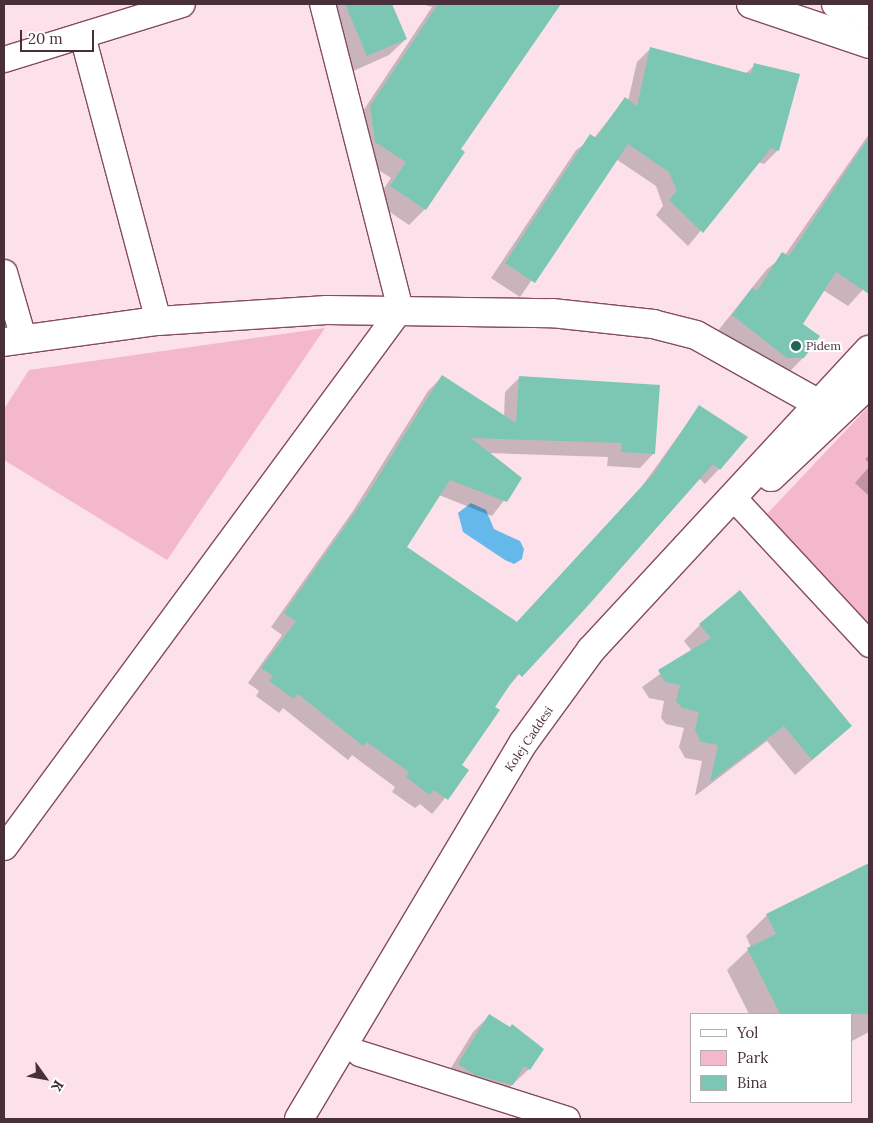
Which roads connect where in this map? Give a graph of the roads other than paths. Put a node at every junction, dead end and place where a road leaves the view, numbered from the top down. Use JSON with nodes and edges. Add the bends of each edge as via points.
{"nodes":[{"id":1,"x":182,"y":4,"type":"edge"},
{"id":2,"x":322,"y":4,"type":"edge"},
{"id":3,"x":751,"y":4,"type":"edge"},
{"id":4,"x":836,"y":4,"type":"edge"},
{"id":5,"x":869,"y":15,"type":"edge"},
{"id":6,"x":82,"y":35,"type":"junction"},
{"id":7,"x":869,"y":44,"type":"edge"},
{"id":8,"x":4,"y":59,"type":"edge"},
{"id":9,"x":4,"y":272,"type":"edge"},
{"id":10,"x":400,"y":309,"type":"junction"},
{"id":11,"x":158,"y":321,"type":"junction"},
{"id":12,"x":13,"y":340,"type":"edge"},
{"id":13,"x":869,"y":350,"type":"edge"},
{"id":14,"x":869,"y":384,"type":"edge"},
{"id":15,"x":828,"y":409,"type":"junction"},
{"id":16,"x":740,"y":505,"type":"junction"},
{"id":17,"x":869,"y":644,"type":"edge"},
{"id":18,"x":4,"y":847,"type":"edge"},
{"id":19,"x":358,"y":1053,"type":"junction"},
{"id":20,"x":299,"y":1119,"type":"edge"},
{"id":21,"x":320,"y":1119,"type":"edge"},
{"id":22,"x":566,"y":1119,"type":"edge"}],
"edges":[{"from":1,"to":6,"type":"street"},
{"from":2,"to":10,"type":"street"},
{"from":3,"to":7,"type":"street"},
{"from":4,"to":5,"type":"street"},
{"from":6,"to":8,"type":"street"},
{"from":6,"to":11,"type":"street"},
{"from":9,"to":12,"type":"street"},
{"from":10,"to":11,"type":"street"},
{"from":10,"to":15,"type":"street","via":[[552,312],[653,324],[696,335]]},
{"from":10,"to":18,"type":"street"},
{"from":11,"to":12,"type":"street"},
{"from":13,"to":15,"type":"street"},
{"from":14,"to":15,"type":"street"},
{"from":15,"to":16,"type":"street","name":"Kolej Caddesi"},
{"from":15,"to":20,"type":"street","name":"Kolej Caddesi","via":[[591,650],[524,742]]},
{"from":16,"to":17,"type":"street"},
{"from":16,"to":19,"type":"street","name":"Kolej Caddesi","via":[[597,659],[534,748]]},
{"from":19,"to":21,"type":"street","name":"Kolej Caddesi"},
{"from":19,"to":22,"type":"street"}]}
